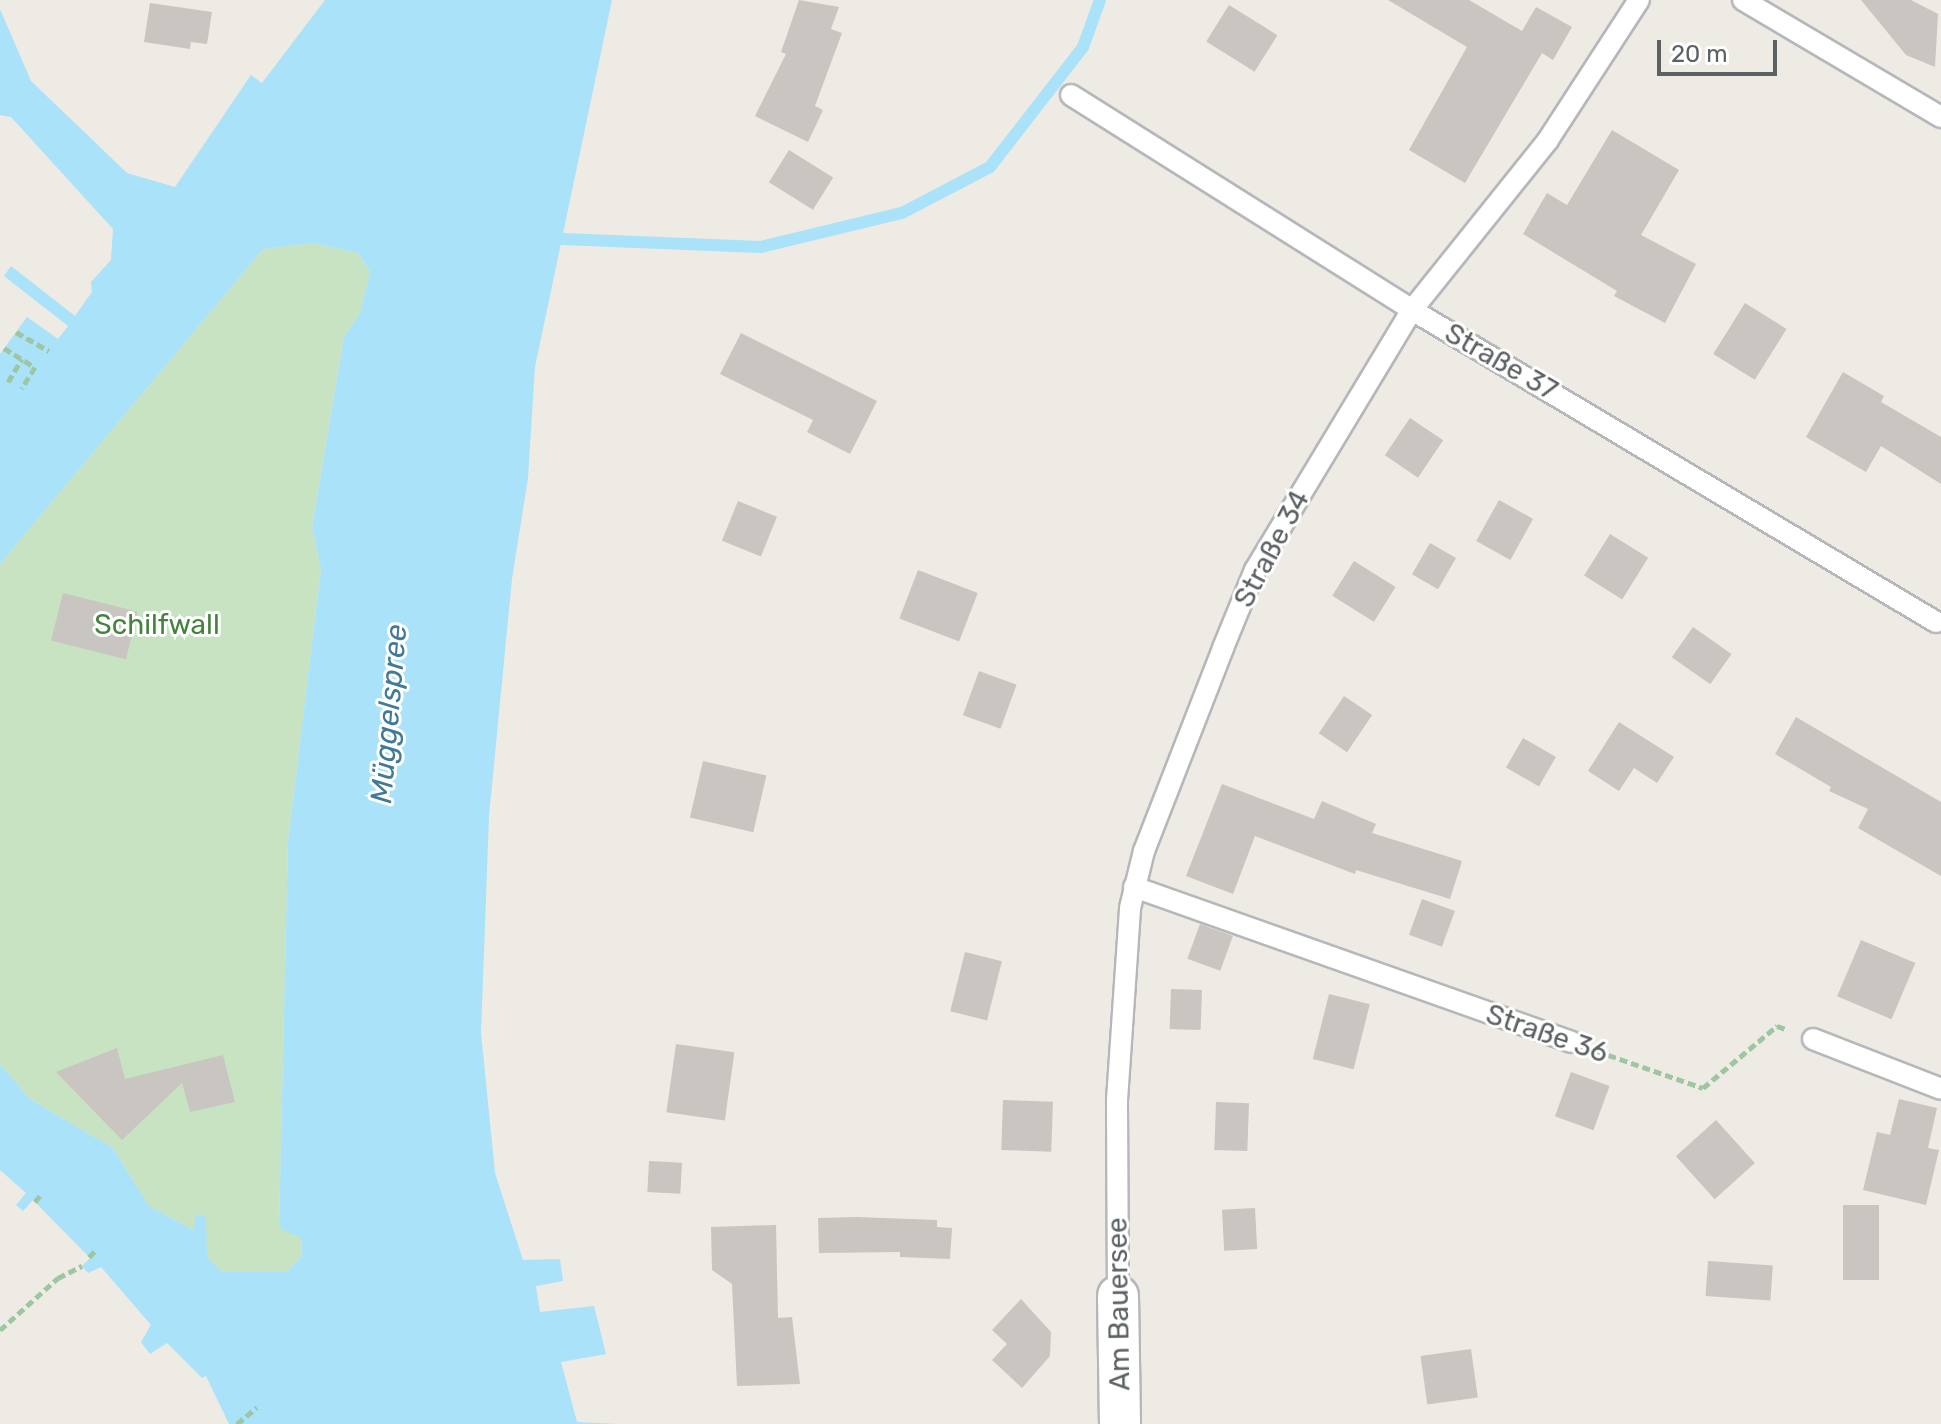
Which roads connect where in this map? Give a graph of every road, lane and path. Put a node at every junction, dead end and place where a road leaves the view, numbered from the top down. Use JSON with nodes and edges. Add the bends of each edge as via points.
{"nodes":[{"id":1,"x":1639,"y":0,"type":"edge"},
{"id":2,"x":1743,"y":0,"type":"edge"},
{"id":3,"x":1071,"y":95,"type":"dead end"},
{"id":4,"x":1941,"y":117,"type":"edge"},
{"id":5,"x":1412,"y":310,"type":"junction"},
{"id":6,"x":16,"y":332,"type":"dead end"},
{"id":7,"x":4,"y":348,"type":"dead end"},
{"id":8,"x":49,"y":351,"type":"dead end"},
{"id":9,"x":22,"y":359,"type":"junction"},
{"id":10,"x":8,"y":382,"type":"dead end"},
{"id":11,"x":22,"y":388,"type":"dead end"},
{"id":12,"x":1936,"y":622,"type":"dead end"},
{"id":13,"x":1134,"y":887,"type":"junction"},
{"id":14,"x":1813,"y":1039,"type":"joint"},
{"id":15,"x":1571,"y":1042,"type":"joint"},
{"id":16,"x":1941,"y":1089,"type":"edge"},
{"id":17,"x":1118,"y":1183,"type":"joint"},
{"id":18,"x":42,"y":1193,"type":"dead end"},
{"id":19,"x":35,"y":1202,"type":"dead end"},
{"id":20,"x":97,"y":1249,"type":"dead end"},
{"id":21,"x":89,"y":1257,"type":"dead end"},
{"id":22,"x":82,"y":1266,"type":"dead end"},
{"id":23,"x":1118,"y":1296,"type":"joint"},
{"id":24,"x":0,"y":1330,"type":"edge"},
{"id":25,"x":257,"y":1407,"type":"dead end"},
{"id":26,"x":237,"y":1424,"type":"edge"},
{"id":27,"x":1120,"y":1424,"type":"edge"}],
"edges":[{"from":1,"to":5,"type":"lane","name":"Straße 34","via":[[1548,140]]},
{"from":2,"to":4,"type":"lane"},
{"from":3,"to":5,"type":"lane","name":"Straße 37"},
{"from":5,"to":12,"type":"lane","name":"Straße 37"},
{"from":5,"to":13,"type":"lane","name":"Straße 34","via":[[1255,570]]},
{"from":6,"to":8,"type":"path"},
{"from":7,"to":9,"type":"path"},
{"from":9,"to":10,"type":"path"},
{"from":9,"to":11,"type":"path","via":[[35,367]]},
{"from":13,"to":15,"type":"lane","name":"Straße 36"},
{"from":13,"to":17,"type":"lane","name":"Straße 34","via":[[1118,1057]]},
{"from":14,"to":15,"type":"path","name":"Straße 36","via":[[1777,1026],[1703,1088]]},
{"from":14,"to":16,"type":"lane"},
{"from":17,"to":23,"type":"lane","name":"Am Bauersee"},
{"from":18,"to":19,"type":"path"},
{"from":20,"to":21,"type":"path"},
{"from":22,"to":24,"type":"path","via":[[58,1278]]},
{"from":23,"to":27,"type":"street","name":"Am Bauersee"},
{"from":25,"to":26,"type":"path"}]}
